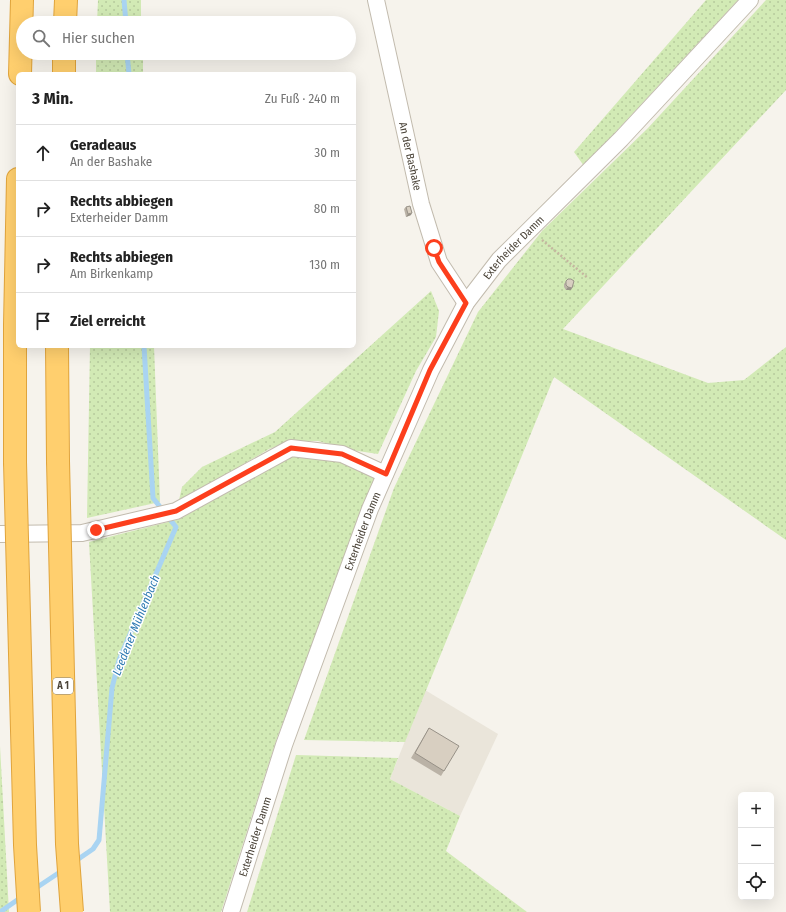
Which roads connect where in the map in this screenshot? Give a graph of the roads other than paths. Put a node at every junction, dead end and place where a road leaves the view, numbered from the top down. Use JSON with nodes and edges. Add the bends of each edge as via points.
{"nodes":[{"id":1,"x":22,"y":0,"type":"edge"},
{"id":2,"x":66,"y":0,"type":"edge"},
{"id":3,"x":376,"y":0,"type":"edge"},
{"id":4,"x":750,"y":0,"type":"edge"},
{"id":5,"x":22,"y":16,"type":"edge"},
{"id":6,"x":65,"y":16,"type":"edge"},
{"id":7,"x":20,"y":60,"type":"edge"},
{"id":8,"x":64,"y":60,"type":"edge"},
{"id":9,"x":20,"y":72,"type":"edge"},
{"id":10,"x":64,"y":72,"type":"edge"},
{"id":11,"x":16,"y":276,"type":"edge"},
{"id":12,"x":466,"y":303,"type":"junction"},
{"id":13,"x":57,"y":348,"type":"edge"},
{"id":14,"x":386,"y":474,"type":"junction"},
{"id":15,"x":0,"y":534,"type":"edge"},
{"id":16,"x":29,"y":912,"type":"edge"},
{"id":17,"x":72,"y":912,"type":"edge"},
{"id":18,"x":230,"y":912,"type":"edge"}],
"edges":[{"from":1,"to":5,"type":"highway"},
{"from":2,"to":6,"type":"highway"},
{"from":3,"to":12,"type":"street","name":"An der Bashake","via":[[421,204],[439,262]]},
{"from":4,"to":12,"type":"street","name":"Exterheider Damm","via":[[621,139],[499,260]]},
{"from":7,"to":9,"type":"highway"},
{"from":8,"to":10,"type":"highway"},
{"from":11,"to":16,"type":"highway","bridge":true,"via":[[15,462]]},
{"from":12,"to":14,"type":"street","name":"Exterheider Damm","via":[[430,370]]},
{"from":13,"to":17,"type":"highway","number":"A 1","bridge":true,"via":[[67,844]]},
{"from":14,"to":15,"type":"street","via":[[342,454],[291,448],[176,511],[82,533]]},
{"from":14,"to":18,"type":"street","name":"Exterheider Damm","via":[[370,509],[284,745]]}]}
